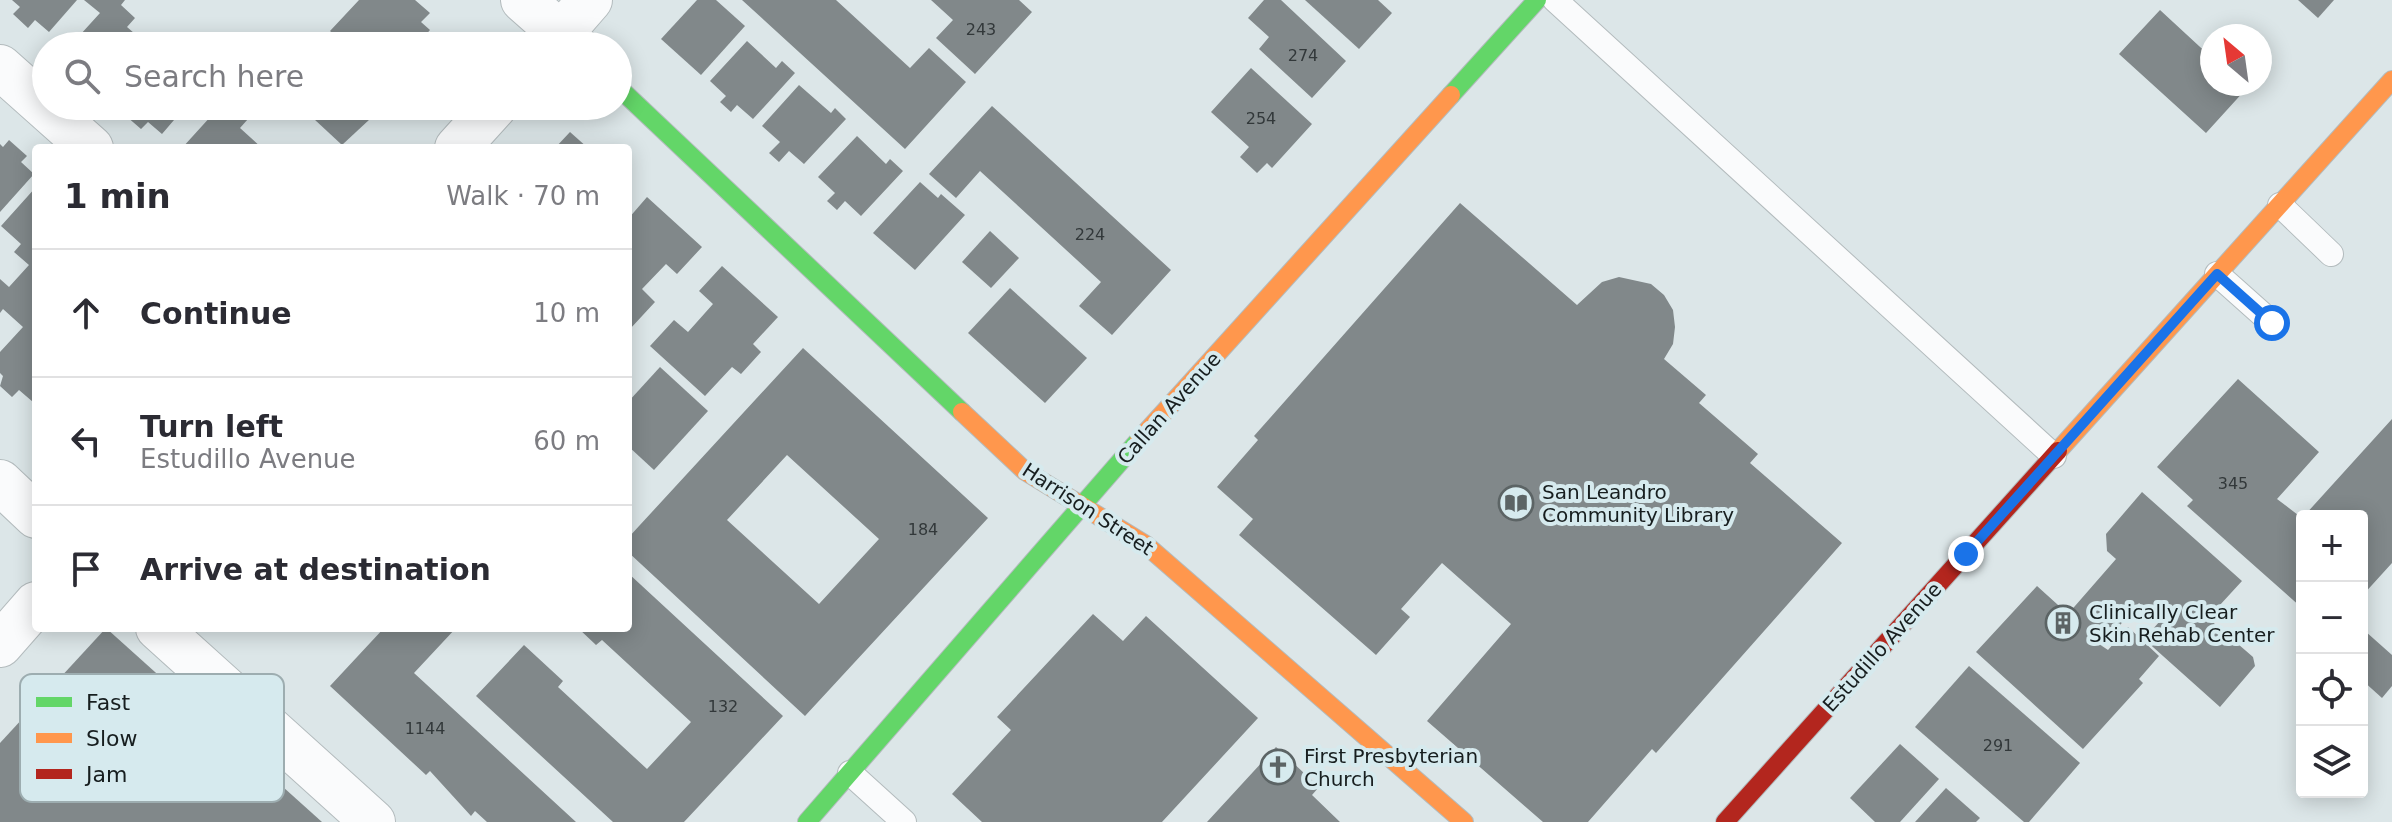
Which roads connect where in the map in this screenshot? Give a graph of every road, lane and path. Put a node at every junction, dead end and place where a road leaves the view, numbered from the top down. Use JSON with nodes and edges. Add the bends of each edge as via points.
{"nodes":[{"id":1,"x":523,"y":0,"type":"edge"},
{"id":2,"x":590,"y":0,"type":"edge"},
{"id":3,"x":1537,"y":0,"type":"edge"},
{"id":4,"x":1555,"y":0,"type":"edge"},
{"id":5,"x":553,"y":32,"type":"edge"},
{"id":6,"x":569,"y":32,"type":"edge"},
{"id":7,"x":0,"y":67,"type":"edge"},
{"id":8,"x":2392,"y":80,"type":"edge"},
{"id":9,"x":32,"y":95,"type":"edge"},
{"id":10,"x":632,"y":100,"type":"edge"},
{"id":11,"x":60,"y":120,"type":"edge"},
{"id":12,"x":482,"y":120,"type":"edge"},
{"id":13,"x":87,"y":144,"type":"edge"},
{"id":14,"x":461,"y":144,"type":"edge"},
{"id":15,"x":2280,"y":205,"type":"junction"},
{"id":16,"x":2331,"y":254,"type":"dead end"},
{"id":17,"x":2217,"y":274,"type":"junction"},
{"id":18,"x":2272,"y":323,"type":"dead end"},
{"id":19,"x":2054,"y":456,"type":"junction"},
{"id":20,"x":0,"y":482,"type":"edge"},
{"id":21,"x":1079,"y":507,"type":"junction"},
{"id":22,"x":32,"y":512,"type":"edge"},
{"id":23,"x":32,"y":609,"type":"edge"},
{"id":24,"x":162,"y":632,"type":"edge"},
{"id":25,"x":0,"y":645,"type":"edge"},
{"id":26,"x":209,"y":674,"type":"edge"},
{"id":27,"x":284,"y":742,"type":"edge"},
{"id":28,"x":850,"y":773,"type":"junction"},
{"id":29,"x":373,"y":822,"type":"edge"},
{"id":30,"x":807,"y":822,"type":"edge"},
{"id":31,"x":904,"y":822,"type":"edge"},
{"id":32,"x":1464,"y":822,"type":"edge"},
{"id":33,"x":1725,"y":822,"type":"edge"}],
"edges":[{"from":1,"to":5,"type":"street"},
{"from":2,"to":6,"type":"street"},
{"from":3,"to":21,"type":"street","name":"Callan Avenue"},
{"from":4,"to":19,"type":"lane"},
{"from":7,"to":9,"type":"street"},
{"from":8,"to":15,"type":"street","name":"Estudillo Avenue"},
{"from":10,"to":21,"type":"street","name":"Harrison Street","via":[[1025,471]]},
{"from":11,"to":13,"type":"street"},
{"from":12,"to":14,"type":"street"},
{"from":15,"to":16,"type":"lane"},
{"from":15,"to":17,"type":"street","name":"Estudillo Avenue"},
{"from":17,"to":18,"type":"lane"},
{"from":17,"to":19,"type":"street","name":"Estudillo Avenue"},
{"from":19,"to":33,"type":"street","name":"Estudillo Avenue"},
{"from":20,"to":22,"type":"street"},
{"from":21,"to":28,"type":"street","name":"Callan Avenue"},
{"from":21,"to":32,"type":"street","name":"Harrison Street","via":[[1146,545]]},
{"from":23,"to":25,"type":"street"},
{"from":24,"to":26,"type":"street"},
{"from":27,"to":29,"type":"street"},
{"from":28,"to":30,"type":"street","name":"Callan Avenue"},
{"from":28,"to":31,"type":"lane"}]}
